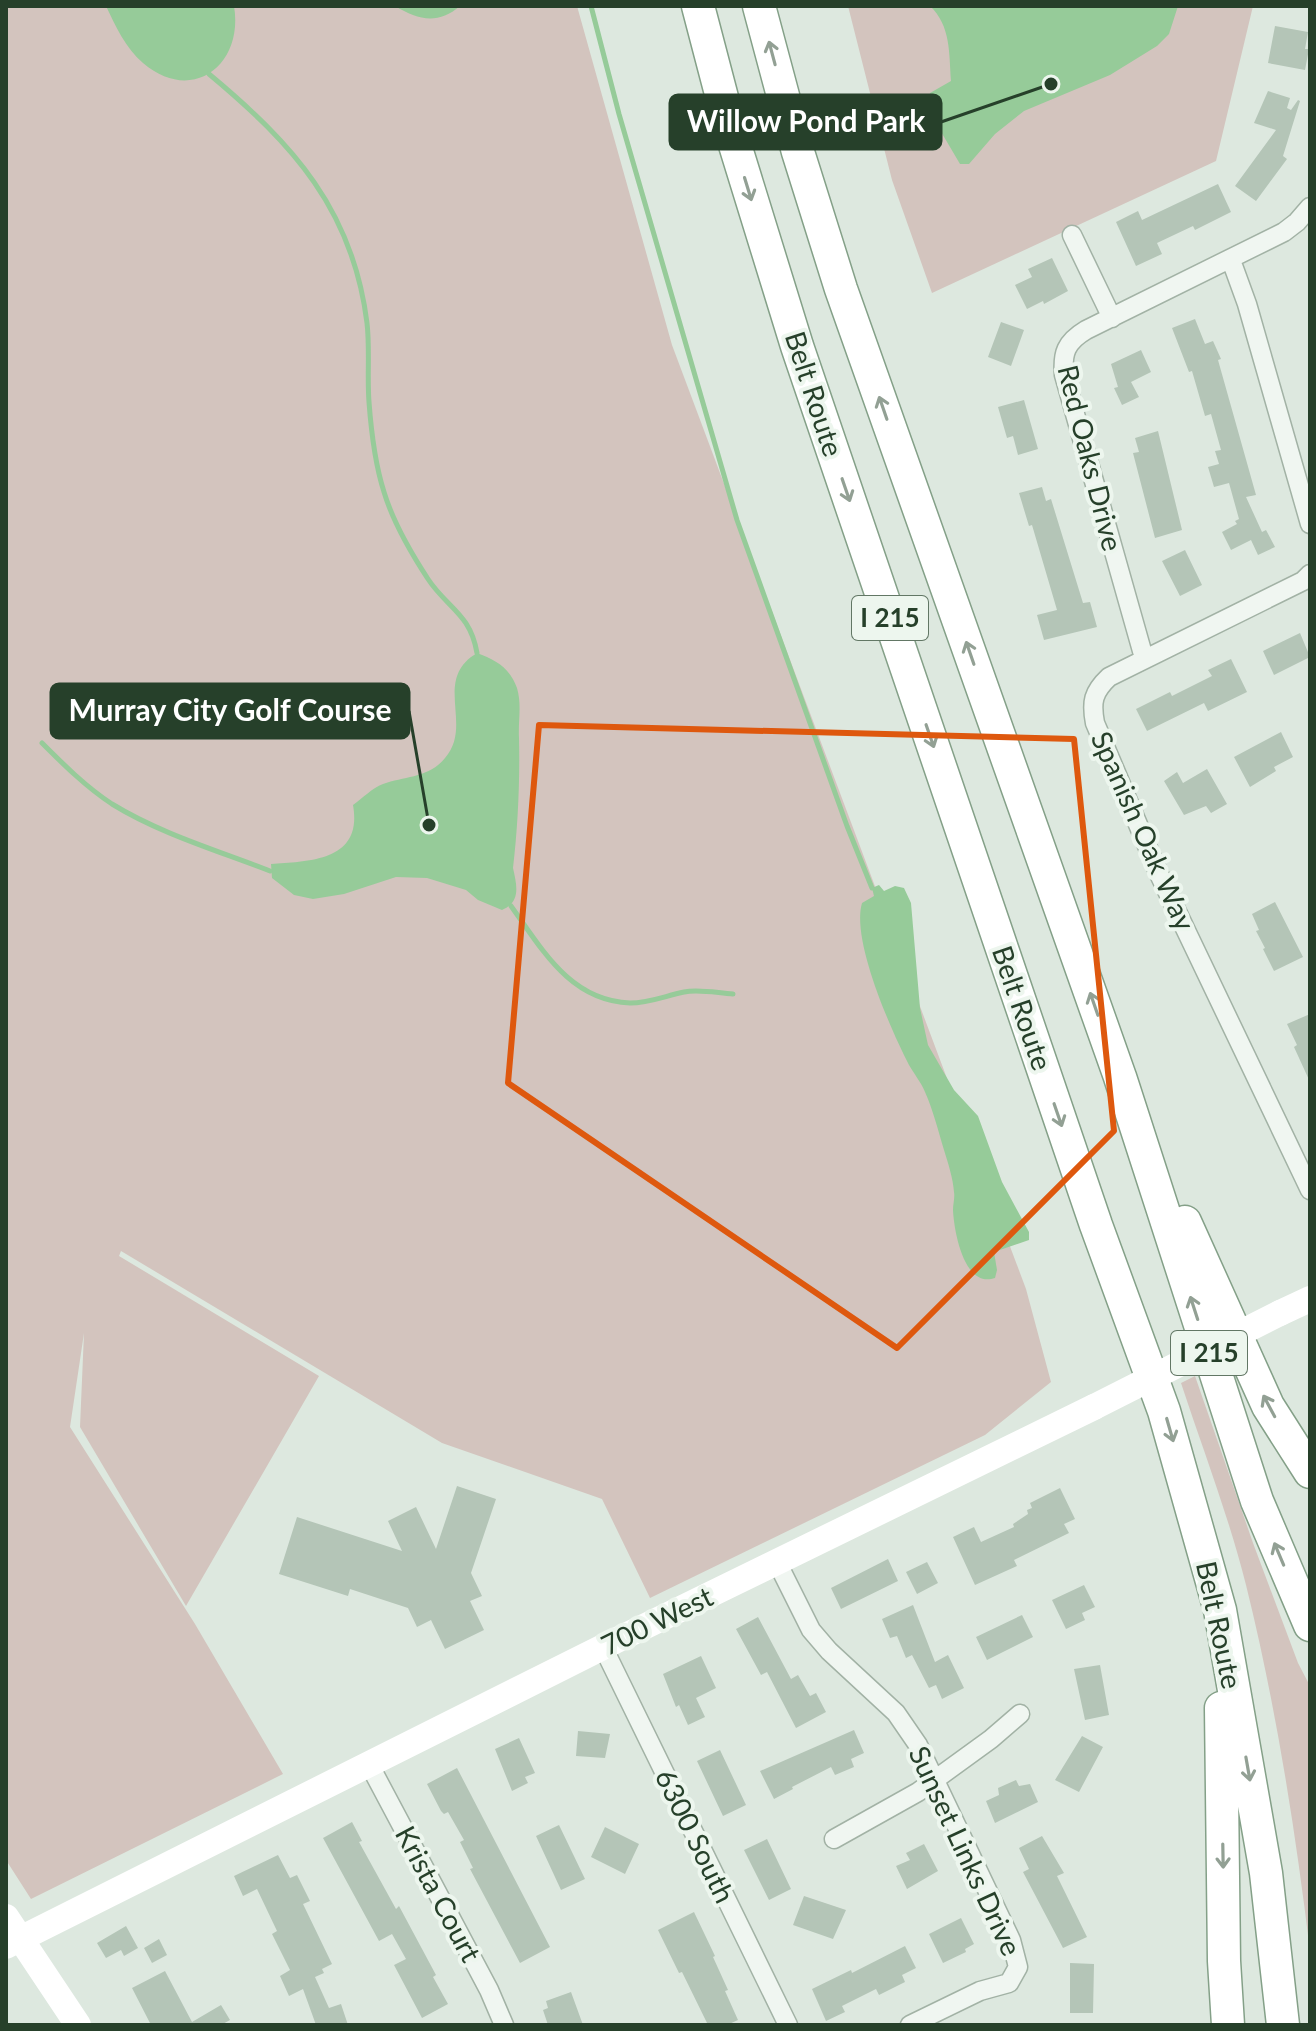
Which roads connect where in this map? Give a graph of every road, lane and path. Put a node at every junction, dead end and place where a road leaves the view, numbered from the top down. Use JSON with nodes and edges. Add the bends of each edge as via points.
{"nodes":[{"id":1,"x":698,"y":6,"type":"edge"},
{"id":2,"x":759,"y":6,"type":"edge"},
{"id":3,"x":1310,"y":207,"type":"edge"},
{"id":4,"x":1072,"y":235,"type":"dead end"},
{"id":5,"x":1231,"y":260,"type":"junction"},
{"id":6,"x":1112,"y":318,"type":"junction"},
{"id":7,"x":1310,"y":524,"type":"edge"},
{"id":8,"x":1310,"y":574,"type":"edge"},
{"id":9,"x":1144,"y":658,"type":"junction"},
{"id":10,"x":1120,"y":1077,"type":"junction"},
{"id":11,"x":1310,"y":1190,"type":"edge"},
{"id":12,"x":1310,"y":1299,"type":"edge"},
{"id":13,"x":1310,"y":1472,"type":"edge"},
{"id":14,"x":777,"y":1562,"type":"junction"},
{"id":15,"x":1220,"y":1610,"type":"junction"},
{"id":16,"x":1310,"y":1625,"type":"edge"},
{"id":17,"x":603,"y":1647,"type":"junction"},
{"id":18,"x":1020,"y":1714,"type":"dead end"},
{"id":19,"x":369,"y":1764,"type":"junction"},
{"id":20,"x":935,"y":1778,"type":"junction"},
{"id":21,"x":834,"y":1839,"type":"dead end"},
{"id":22,"x":11,"y":1933,"type":"edge"},
{"id":23,"x":1224,"y":1961,"type":"junction"},
{"id":24,"x":78,"y":2025,"type":"edge"},
{"id":25,"x":504,"y":2025,"type":"edge"},
{"id":26,"x":788,"y":2025,"type":"edge"},
{"id":27,"x":910,"y":2025,"type":"edge"},
{"id":28,"x":1216,"y":2025,"type":"edge"},
{"id":29,"x":1228,"y":2025,"type":"edge"},
{"id":30,"x":1283,"y":2025,"type":"edge"}],
"edges":[{"from":1,"to":15,"type":"highway","name":"Belt Route","number":"I 215","one_way":true,"via":[[797,346],[1164,1411]]},
{"from":10,"to":2,"type":"highway","name":"Belt Route","number":"I 215","one_way":true,"via":[[841,289]]},
{"from":3,"to":5,"type":"street","name":"Red Oaks Drive","via":[[1284,232]]},
{"from":4,"to":6,"type":"street"},
{"from":5,"to":6,"type":"street","name":"Red Oaks Drive"},
{"from":5,"to":7,"type":"street"},
{"from":6,"to":9,"type":"street","name":"Red Oaks Drive","via":[[1069,343],[1064,375]]},
{"from":8,"to":9,"type":"street","name":"Spanish Oak Way"},
{"from":9,"to":11,"type":"street","name":"Spanish Oak Way","via":[[1097,688],[1092,698],[1095,723],[1154,863]]},
{"from":13,"to":10,"type":"highway","one_way":true,"via":[[1268,1406]]},
{"from":16,"to":10,"type":"highway","name":"Belt Route","number":"I 215","one_way":true,"via":[[1257,1501]]},
{"from":12,"to":14,"type":"main road","name":"700 West","bridge":true},
{"from":14,"to":17,"type":"main road","name":"700 West"},
{"from":14,"to":20,"type":"street","name":"Sunset Links Drive","via":[[811,1630],[896,1713]]},
{"from":15,"to":23,"type":"highway","one_way":true},
{"from":15,"to":30,"type":"highway","name":"Belt Route","number":"I 215","one_way":true,"via":[[1266,1873]]},
{"from":17,"to":19,"type":"main road","name":"700 West"},
{"from":17,"to":26,"type":"street","name":"6300 South"},
{"from":18,"to":20,"type":"street"},
{"from":19,"to":22,"type":"main road","name":"700 West"},
{"from":19,"to":25,"type":"street","name":"Krista Court"},
{"from":20,"to":21,"type":"street"},
{"from":20,"to":27,"type":"street","name":"Sunset Links Drive","via":[[1011,1940],[1018,1967],[1009,1983]]},
{"from":22,"to":24,"type":"main road"},
{"from":23,"to":28,"type":"highway"},
{"from":23,"to":29,"type":"highway"}]}
